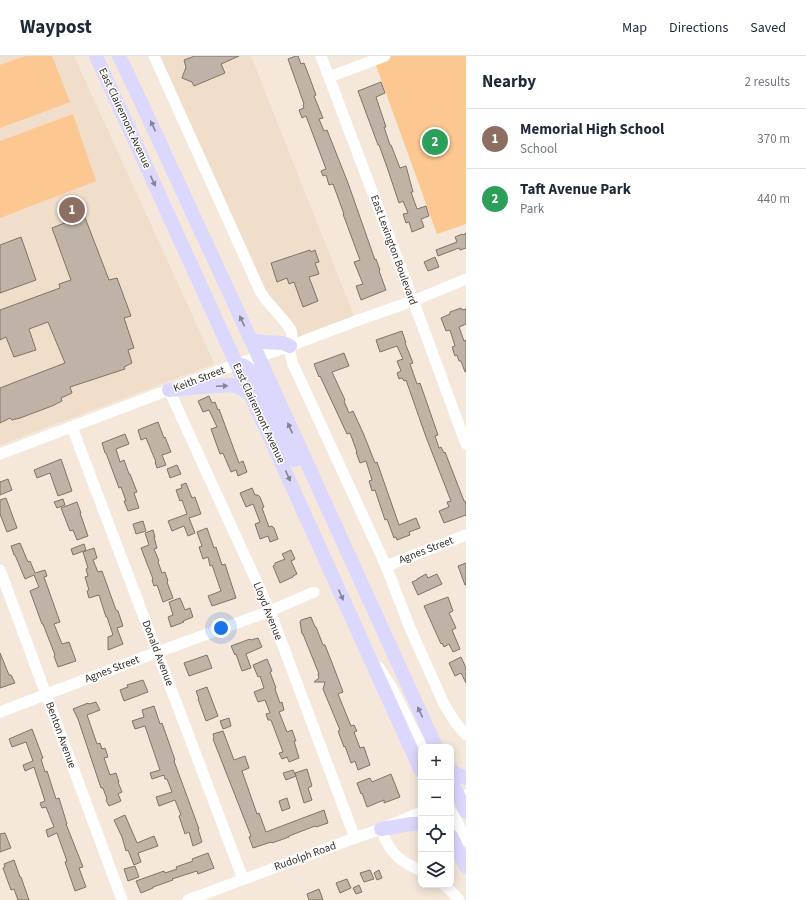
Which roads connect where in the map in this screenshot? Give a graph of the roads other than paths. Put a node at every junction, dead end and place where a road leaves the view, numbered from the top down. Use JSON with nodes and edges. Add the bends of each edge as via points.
{"nodes":[{"id":1,"x":96,"y":56,"type":"edge"},
{"id":2,"x":110,"y":56,"type":"edge"},
{"id":3,"x":119,"y":56,"type":"edge"},
{"id":4,"x":154,"y":56,"type":"edge"},
{"id":5,"x":321,"y":56,"type":"edge"},
{"id":6,"x":385,"y":56,"type":"edge"},
{"id":7,"x":329,"y":76,"type":"junction"},
{"id":8,"x":142,"y":102,"type":"junction"},
{"id":9,"x":182,"y":244,"type":"junction"},
{"id":10,"x":466,"y":279,"type":"edge"},
{"id":11,"x":413,"y":301,"type":"junction"},
{"id":12,"x":251,"y":340,"type":"junction"},
{"id":13,"x":290,"y":346,"type":"junction"},
{"id":14,"x":258,"y":356,"type":"junction"},
{"id":15,"x":237,"y":364,"type":"junction"},
{"id":16,"x":169,"y":390,"type":"junction"},
{"id":17,"x":251,"y":396,"type":"junction"},
{"id":18,"x":72,"y":427,"type":"junction"},
{"id":19,"x":466,"y":444,"type":"edge"},
{"id":20,"x":0,"y":454,"type":"edge"},
{"id":21,"x":466,"y":535,"type":"edge"},
{"id":22,"x":386,"y":566,"type":"junction"},
{"id":23,"x":0,"y":570,"type":"edge"},
{"id":24,"x":314,"y":592,"type":"dead end"},
{"id":25,"x":371,"y":606,"type":"junction"},
{"id":26,"x":270,"y":611,"type":"junction"},
{"id":27,"x":364,"y":646,"type":"junction"},
{"id":28,"x":157,"y":652,"type":"junction"},
{"id":29,"x":47,"y":694,"type":"junction"},
{"id":30,"x":0,"y":712,"type":"edge"},
{"id":31,"x":466,"y":735,"type":"edge"},
{"id":32,"x":420,"y":744,"type":"edge"},
{"id":33,"x":435,"y":744,"type":"edge"},
{"id":34,"x":418,"y":764,"type":"edge"},
{"id":35,"x":454,"y":772,"type":"edge"},
{"id":36,"x":466,"y":778,"type":"edge"},
{"id":37,"x":457,"y":797,"type":"edge"},
{"id":38,"x":466,"y":812,"type":"edge"},
{"id":39,"x":418,"y":813,"type":"edge"},
{"id":40,"x":454,"y":816,"type":"edge"},
{"id":41,"x":418,"y":824,"type":"edge"},
{"id":42,"x":381,"y":829,"type":"junction"},
{"id":43,"x":355,"y":838,"type":"junction"},
{"id":44,"x":456,"y":840,"type":"edge"},
{"id":45,"x":466,"y":867,"type":"edge"},
{"id":46,"x":418,"y":869,"type":"edge"},
{"id":47,"x":243,"y":879,"type":"junction"},
{"id":48,"x":448,"y":888,"type":"edge"},
{"id":49,"x":122,"y":900,"type":"edge"},
{"id":50,"x":188,"y":900,"type":"edge"},
{"id":51,"x":459,"y":900,"type":"edge"}],
"edges":[{"from":1,"to":9,"type":"main road","name":"East Clairemont Avenue","one_way":true},
{"from":2,"to":8,"type":"main road","via":[[122,79]]},
{"from":3,"to":8,"type":"main road","name":"East Clairemont Avenue"},
{"from":4,"to":13,"type":"street","via":[[261,293],[291,330]]},
{"from":5,"to":7,"type":"street","name":"East Lexington Boulevard"},
{"from":6,"to":7,"type":"street"},
{"from":7,"to":11,"type":"street","name":"East Lexington Boulevard"},
{"from":12,"to":8,"type":"main road","name":"East Clairemont Avenue","one_way":true},
{"from":9,"to":14,"type":"main road","via":[[200,268],[240,351]]},
{"from":9,"to":15,"type":"main road","name":"East Clairemont Avenue"},
{"from":10,"to":11,"type":"street","name":"Keith Street"},
{"from":11,"to":13,"type":"street","name":"Keith Street"},
{"from":11,"to":19,"type":"street","name":"East Lexington Boulevard"},
{"from":12,"to":13,"type":"main road"},
{"from":12,"to":14,"type":"main road","name":"East Clairemont Avenue"},
{"from":13,"to":14,"type":"street","name":"Keith Street"},
{"from":13,"to":22,"type":"street","via":[[292,362]]},
{"from":14,"to":15,"type":"street","name":"Keith Street"},
{"from":25,"to":14,"type":"main road","name":"East Clairemont Avenue","one_way":true},
{"from":15,"to":16,"type":"street","name":"Keith Street"},
{"from":15,"to":17,"type":"main road","name":"East Clairemont Avenue"},
{"from":15,"to":25,"type":"main road","via":[[250,370],[349,577]]},
{"from":16,"to":17,"type":"main road","one_way":true,"via":[[231,385],[239,387]]},
{"from":16,"to":18,"type":"street","name":"Keith Street"},
{"from":16,"to":26,"type":"street","name":"Lloyd Avenue"},
{"from":17,"to":27,"type":"main road","name":"East Clairemont Avenue","one_way":true},
{"from":18,"to":20,"type":"street","name":"Keith Street"},
{"from":18,"to":28,"type":"street","name":"Donald Avenue"},
{"from":21,"to":22,"type":"street","name":"Agnes Street"},
{"from":22,"to":31,"type":"street","via":[[444,704],[454,722]]},
{"from":23,"to":29,"type":"street","name":"Benton Avenue"},
{"from":24,"to":26,"type":"street","name":"Agnes Street"},
{"from":33,"to":25,"type":"main road","name":"East Clairemont Avenue","one_way":true},
{"from":26,"to":28,"type":"street","name":"Agnes Street"},
{"from":26,"to":43,"type":"street","name":"Lloyd Avenue"},
{"from":27,"to":32,"type":"street","via":[[392,688]]},
{"from":27,"to":34,"type":"main road","name":"East Clairemont Avenue"},
{"from":28,"to":29,"type":"street","name":"Agnes Street"},
{"from":28,"to":47,"type":"street","name":"Donald Avenue"},
{"from":29,"to":30,"type":"street","name":"Agnes Street"},
{"from":29,"to":49,"type":"street","name":"Benton Avenue"},
{"from":35,"to":36,"type":"main road"},
{"from":37,"to":38,"type":"main road"},
{"from":39,"to":42,"type":"street","name":"Rudolph Road"},
{"from":40,"to":44,"type":"street"},
{"from":41,"to":42,"type":"main road"},
{"from":42,"to":43,"type":"street","name":"Rudolph Road"},
{"from":42,"to":46,"type":"street","via":[[396,856]]},
{"from":43,"to":47,"type":"street","name":"Rudolph Road"},
{"from":44,"to":45,"type":"main road"},
{"from":47,"to":50,"type":"street","name":"Rudolph Road"},
{"from":48,"to":51,"type":"street"}]}
